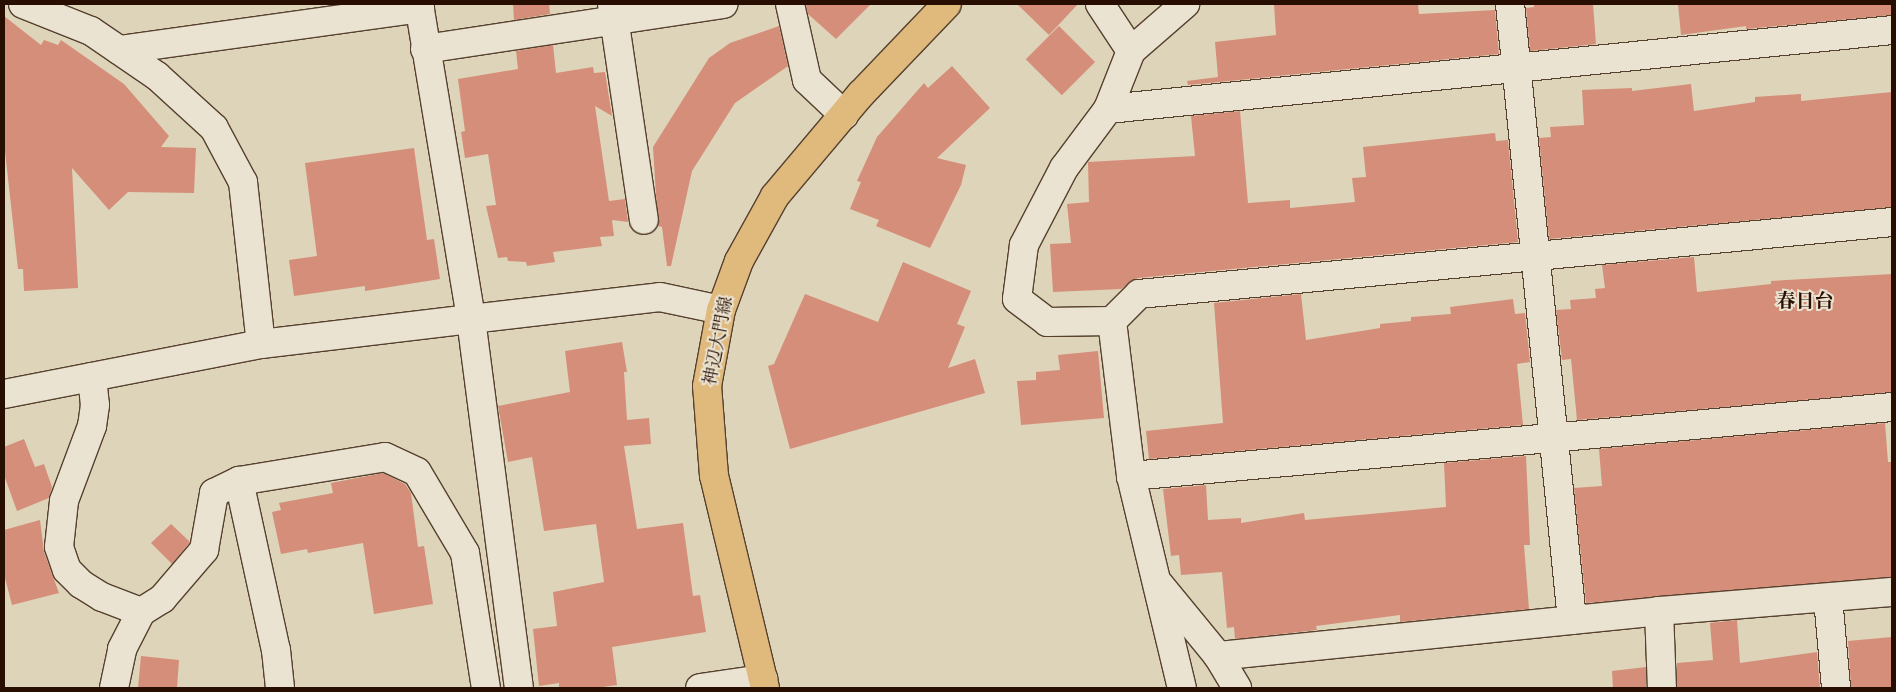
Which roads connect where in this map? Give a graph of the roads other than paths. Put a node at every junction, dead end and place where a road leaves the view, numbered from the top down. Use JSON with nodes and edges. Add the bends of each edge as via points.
{"nodes":[{"id":1,"x":23,"y":4,"type":"edge"},
{"id":2,"x":724,"y":4,"type":"edge"},
{"id":3,"x":790,"y":4,"type":"edge"},
{"id":4,"x":947,"y":4,"type":"edge"},
{"id":5,"x":1100,"y":4,"type":"edge"},
{"id":6,"x":1185,"y":4,"type":"edge"},
{"id":7,"x":1510,"y":4,"type":"edge"},
{"id":8,"x":419,"y":6,"type":"edge"},
{"id":9,"x":613,"y":12,"type":"edge"},
{"id":10,"x":1892,"y":30,"type":"edge"},
{"id":11,"x":425,"y":48,"type":"junction"},
{"id":12,"x":119,"y":50,"type":"junction"},
{"id":13,"x":1131,"y":51,"type":"junction"},
{"id":14,"x":1518,"y":68,"type":"junction"},
{"id":15,"x":1108,"y":109,"type":"junction"},
{"id":16,"x":844,"y":114,"type":"junction"},
{"id":17,"x":644,"y":220,"type":"dead end"},
{"id":18,"x":1892,"y":222,"type":"edge"},
{"id":19,"x":1535,"y":254,"type":"junction"},
{"id":20,"x":721,"y":310,"type":"junction"},
{"id":21,"x":471,"y":319,"type":"junction"},
{"id":22,"x":1112,"y":321,"type":"junction"},
{"id":23,"x":261,"y":344,"type":"junction"},
{"id":24,"x":92,"y":377,"type":"junction"},
{"id":25,"x":4,"y":394,"type":"edge"},
{"id":26,"x":1892,"y":407,"type":"edge"},
{"id":27,"x":1555,"y":437,"type":"junction"},
{"id":28,"x":1131,"y":476,"type":"junction"},
{"id":29,"x":239,"y":481,"type":"junction"},
{"id":30,"x":1154,"y":578,"type":"junction"},
{"id":31,"x":1892,"y":592,"type":"edge"},
{"id":32,"x":1828,"y":598,"type":"junction"},
{"id":33,"x":1659,"y":611,"type":"junction"},
{"id":34,"x":142,"y":612,"type":"junction"},
{"id":35,"x":1572,"y":620,"type":"junction"},
{"id":36,"x":1218,"y":656,"type":"junction"},
{"id":37,"x":764,"y":684,"type":"edge"},
{"id":38,"x":114,"y":688,"type":"edge"},
{"id":39,"x":280,"y":688,"type":"edge"},
{"id":40,"x":486,"y":688,"type":"edge"},
{"id":41,"x":519,"y":688,"type":"edge"},
{"id":42,"x":700,"y":688,"type":"edge"},
{"id":43,"x":1182,"y":688,"type":"edge"},
{"id":44,"x":1237,"y":688,"type":"edge"},
{"id":45,"x":1662,"y":688,"type":"edge"},
{"id":46,"x":1836,"y":688,"type":"edge"}],
"edges":[{"from":1,"to":12,"type":"street","via":[[91,31]]},
{"from":2,"to":9,"type":"street"},
{"from":3,"to":16,"type":"street","via":[[807,80]]},
{"from":4,"to":16,"type":"main road","name":"神辺大門線"},
{"from":5,"to":13,"type":"street"},
{"from":6,"to":13,"type":"street"},
{"from":7,"to":14,"type":"street"},
{"from":8,"to":11,"type":"street"},
{"from":8,"to":12,"type":"street"},
{"from":9,"to":11,"type":"street"},
{"from":9,"to":17,"type":"street"},
{"from":10,"to":14,"type":"street"},
{"from":11,"to":21,"type":"street"},
{"from":12,"to":23,"type":"street","via":[[157,76],[214,128],[243,182]]},
{"from":13,"to":15,"type":"street"},
{"from":14,"to":15,"type":"street"},
{"from":14,"to":19,"type":"street"},
{"from":15,"to":22,"type":"street","via":[[1064,168],[1024,245],[1017,299],[1047,322]]},
{"from":16,"to":20,"type":"main road","name":"神辺大門線","via":[[774,196],[738,261]]},
{"from":18,"to":19,"type":"street"},
{"from":19,"to":22,"type":"street","via":[[1139,294]]},
{"from":19,"to":27,"type":"street"},
{"from":20,"to":21,"type":"street","via":[[660,297]]},
{"from":20,"to":37,"type":"main road","name":"神辺大門線","via":[[707,386],[714,476]]},
{"from":21,"to":23,"type":"street"},
{"from":21,"to":41,"type":"street"},
{"from":22,"to":28,"type":"street"},
{"from":23,"to":24,"type":"street"},
{"from":24,"to":25,"type":"street"},
{"from":24,"to":34,"type":"street","via":[[95,405],[92,426],[64,501],[59,547],[67,570],[81,584],[102,597]]},
{"from":26,"to":27,"type":"street"},
{"from":27,"to":28,"type":"street"},
{"from":27,"to":35,"type":"street"},
{"from":28,"to":30,"type":"street"},
{"from":29,"to":34,"type":"street","via":[[214,493],[204,550],[162,599]]},
{"from":29,"to":39,"type":"street","via":[[276,650]]},
{"from":29,"to":40,"type":"street","via":[[385,457],[417,472],[465,553]]},
{"from":30,"to":36,"type":"street"},
{"from":30,"to":43,"type":"street"},
{"from":31,"to":32,"type":"street"},
{"from":32,"to":33,"type":"street"},
{"from":32,"to":46,"type":"street"},
{"from":33,"to":35,"type":"street"},
{"from":33,"to":45,"type":"street"},
{"from":34,"to":38,"type":"street","via":[[122,649]]},
{"from":35,"to":36,"type":"street"},
{"from":36,"to":44,"type":"street"},
{"from":37,"to":42,"type":"street"}]}
